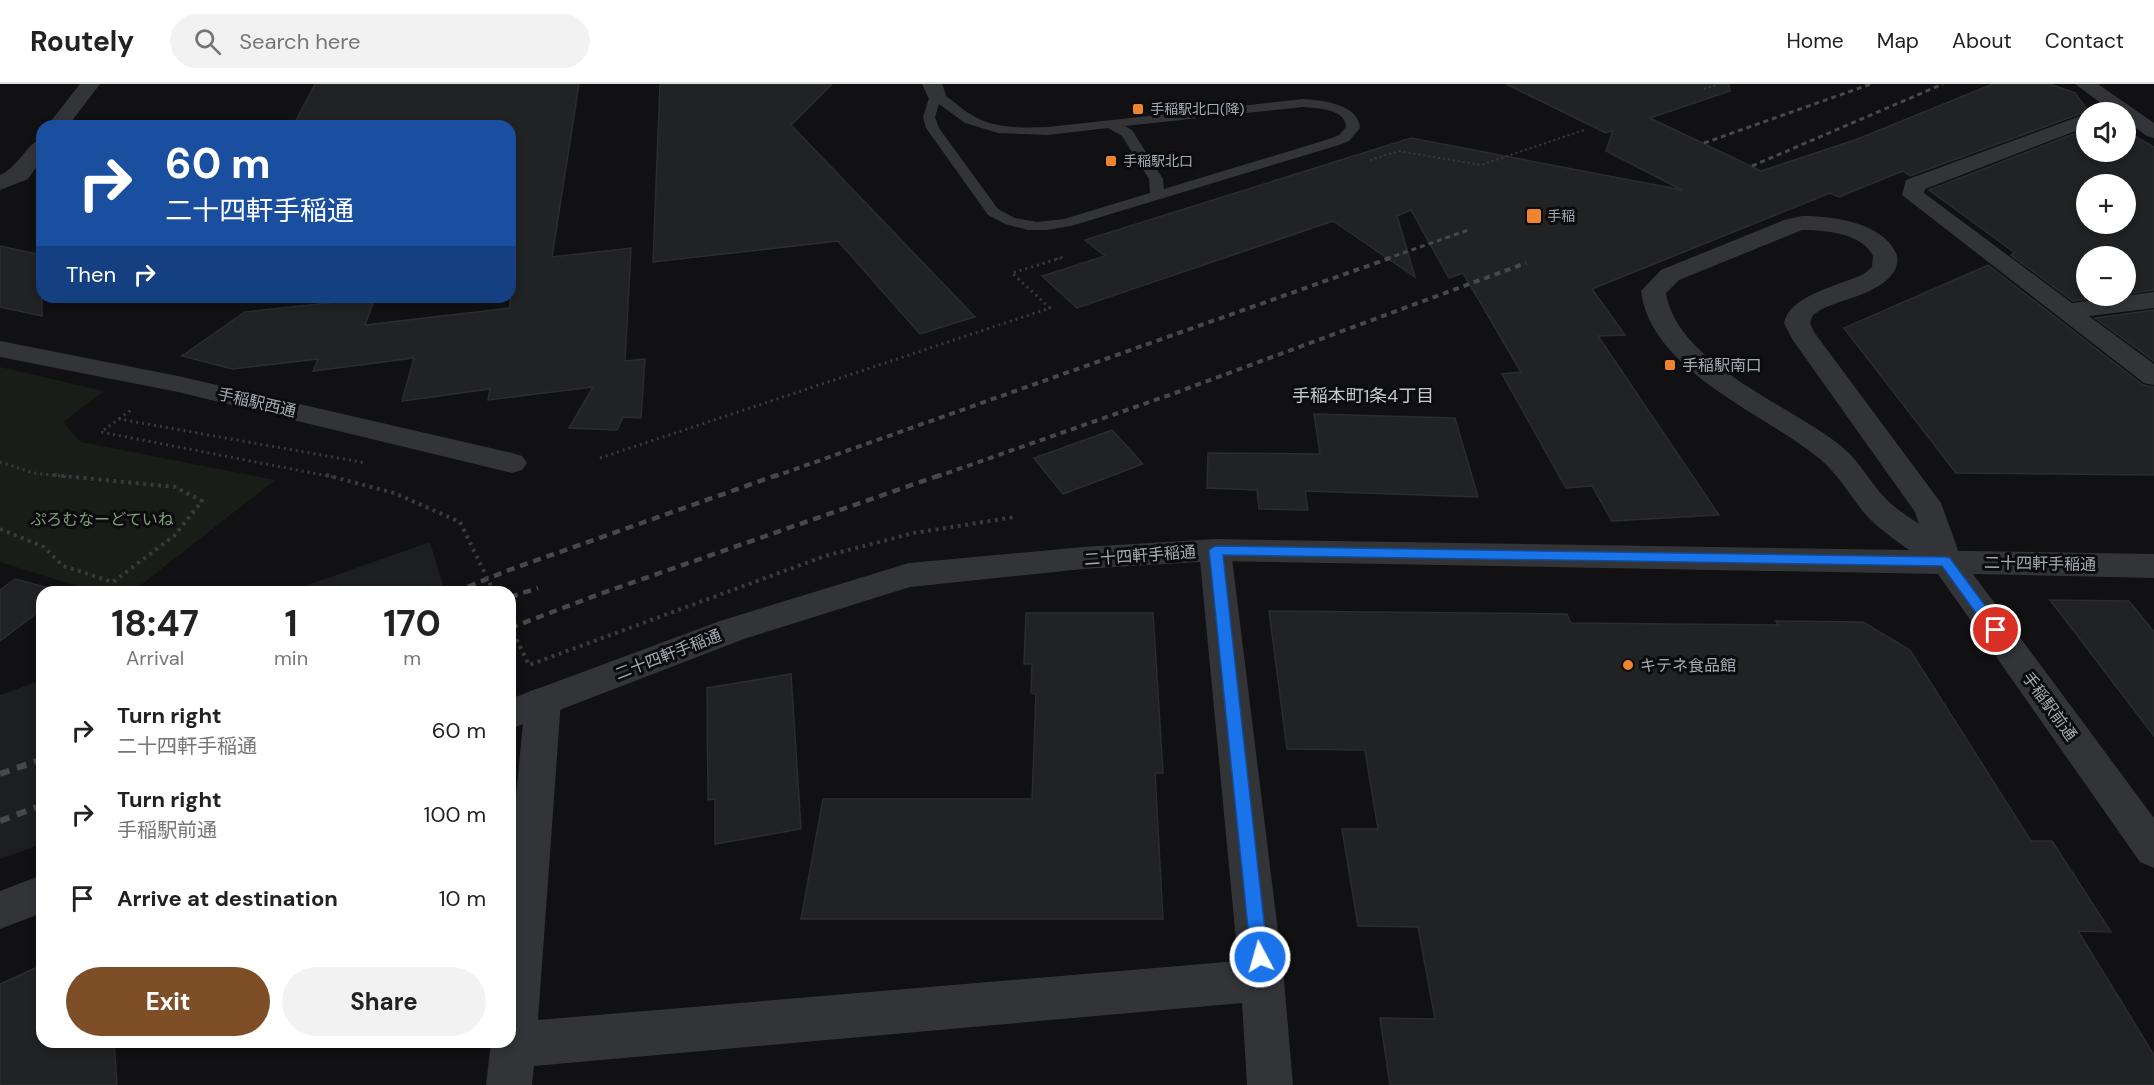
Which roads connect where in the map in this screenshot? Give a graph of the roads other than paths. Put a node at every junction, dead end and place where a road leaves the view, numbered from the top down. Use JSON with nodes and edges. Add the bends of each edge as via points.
{"nodes":[{"id":1,"x":90,"y":84,"type":"edge"},
{"id":2,"x":2085,"y":84,"type":"edge"},
{"id":3,"x":934,"y":90,"type":"edge"},
{"id":4,"x":2104,"y":102,"type":"edge"},
{"id":5,"x":62,"y":120,"type":"edge"},
{"id":6,"x":2136,"y":123,"type":"edge"},
{"id":7,"x":1110,"y":124,"type":"junction"},
{"id":8,"x":2076,"y":124,"type":"edge"},
{"id":9,"x":2154,"y":132,"type":"edge"},
{"id":10,"x":36,"y":153,"type":"edge"},
{"id":11,"x":0,"y":183,"type":"edge"},
{"id":12,"x":1157,"y":195,"type":"junction"},
{"id":13,"x":2154,"y":300,"type":"edge"},
{"id":14,"x":2067,"y":311,"type":"junction"},
{"id":15,"x":0,"y":349,"type":"edge"},
{"id":16,"x":2154,"y":377,"type":"edge"},
{"id":17,"x":512,"y":463,"type":"dead end"},
{"id":18,"x":1215,"y":550,"type":"junction"},
{"id":19,"x":1946,"y":561,"type":"junction"},
{"id":20,"x":2154,"y":566,"type":"edge"},
{"id":21,"x":527,"y":707,"type":"edge"},
{"id":22,"x":2154,"y":850,"type":"edge"},
{"id":23,"x":36,"y":896,"type":"edge"},
{"id":24,"x":0,"y":910,"type":"edge"},
{"id":25,"x":1262,"y":980,"type":"junction"},
{"id":26,"x":516,"y":1017,"type":"edge"},
{"id":27,"x":513,"y":1048,"type":"edge"},
{"id":28,"x":511,"y":1065,"type":"edge"},
{"id":29,"x":1270,"y":1085,"type":"edge"}],
"edges":[{"from":1,"to":5,"type":"street"},
{"from":2,"to":4,"type":"street"},
{"from":3,"to":7,"type":"lane","via":[[967,119],[990,128],[1047,131]]},
{"from":3,"to":12,"type":"lane","via":[[928,117],[933,128],[1001,218],[1026,226],[1052,226]]},
{"from":6,"to":9,"type":"street"},
{"from":7,"to":12,"type":"lane","via":[[1127,133],[1155,179]]},
{"from":7,"to":12,"type":"lane","via":[[1303,103],[1342,111],[1353,122],[1344,138]]},
{"from":8,"to":14,"type":"street","via":[[1914,185],[1913,195]]},
{"from":10,"to":11,"type":"street","via":[[20,174]]},
{"from":13,"to":14,"type":"street"},
{"from":14,"to":16,"type":"street"},
{"from":15,"to":17,"type":"street","name":"手稲駅西通","via":[[178,384]]},
{"from":18,"to":19,"type":"street","name":"二十四軒手稲通"},
{"from":18,"to":21,"type":"street","name":"二十四軒手稲通","via":[[909,575],[732,630]]},
{"from":18,"to":25,"type":"street"},
{"from":19,"to":19,"type":"street","via":[[1878,509],[1846,466],[1830,452],[1706,371],[1657,311],[1653,291],[1661,282],[1802,223],[1840,227],[1879,245],[1886,264],[1881,272],[1808,307],[1799,315],[1797,324],[1930,510]]},
{"from":19,"to":20,"type":"street","name":"二十四軒手稲通"},
{"from":19,"to":22,"type":"street","name":"手稲駅前通"},
{"from":21,"to":26,"type":"street","via":[[524,940]]},
{"from":23,"to":24,"type":"street"},
{"from":25,"to":28,"type":"street"},
{"from":25,"to":29,"type":"street"},
{"from":27,"to":28,"type":"street"}]}
